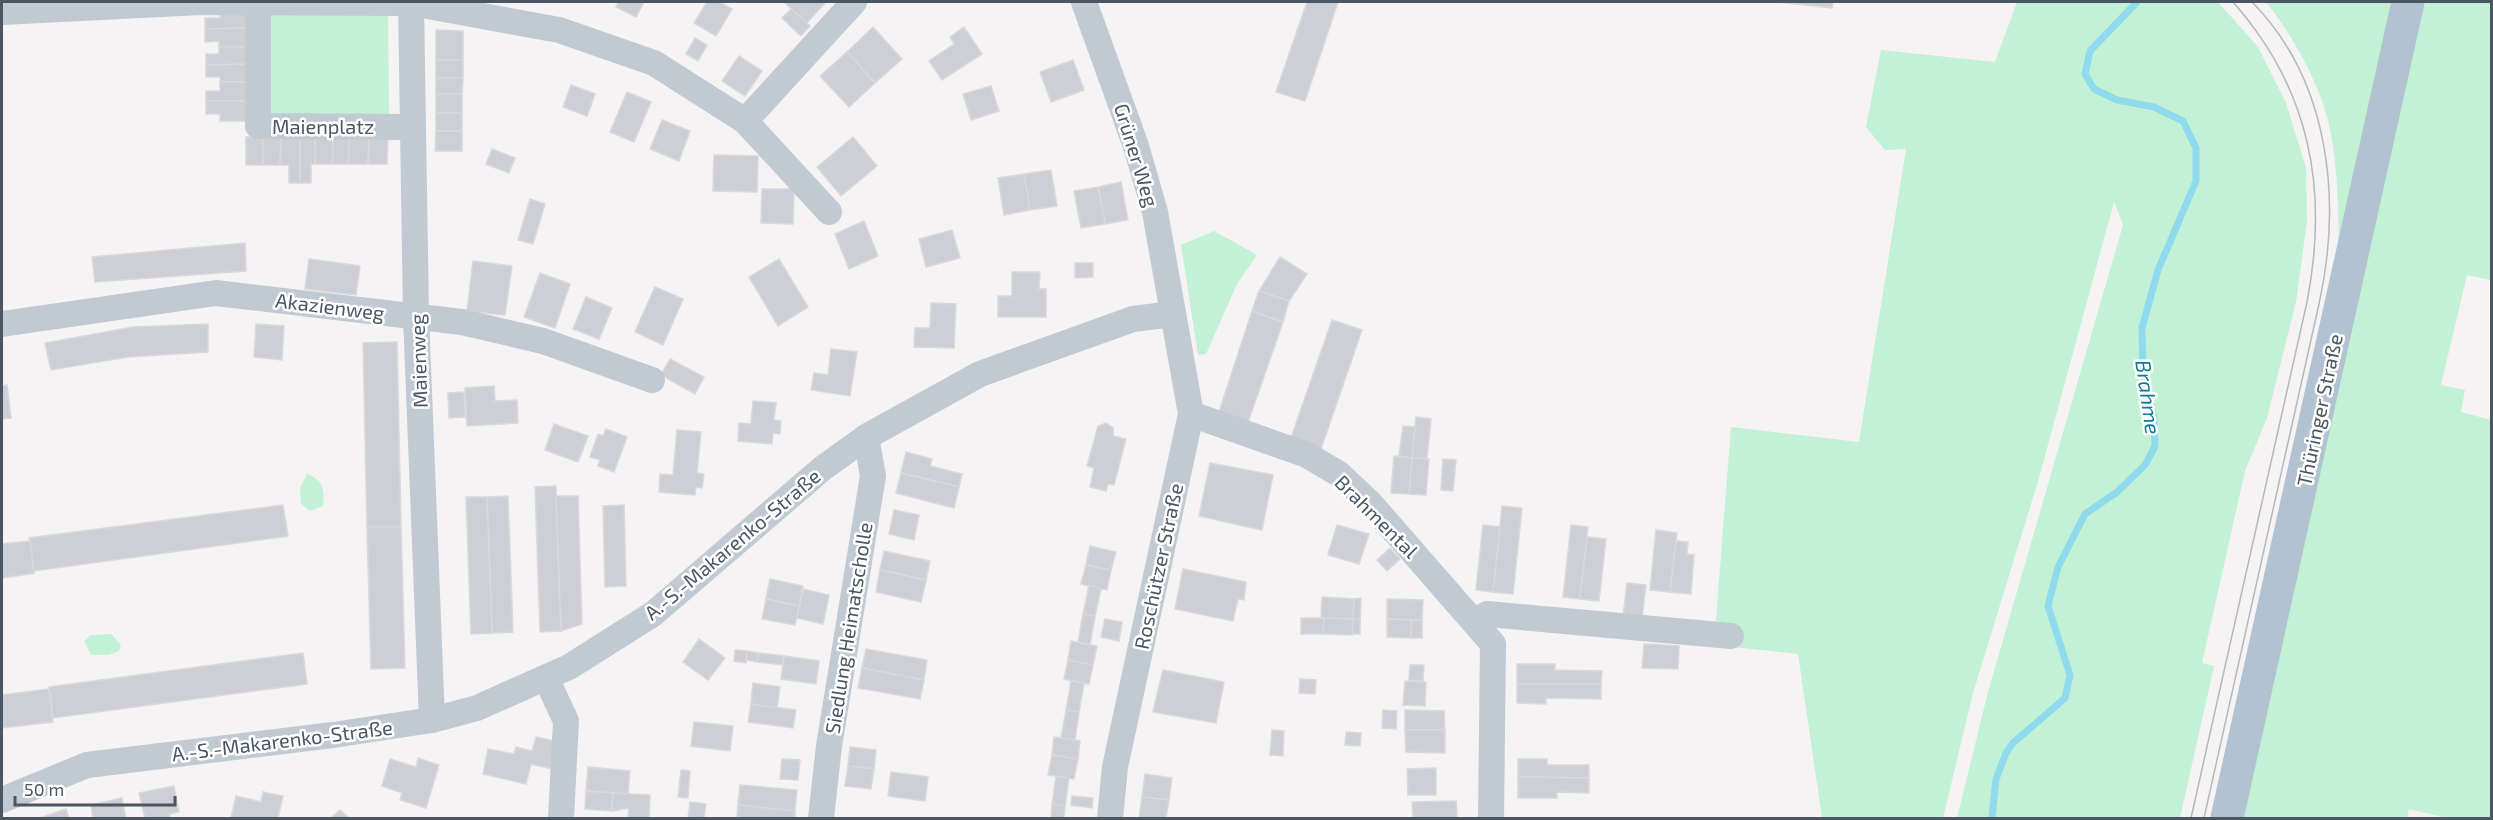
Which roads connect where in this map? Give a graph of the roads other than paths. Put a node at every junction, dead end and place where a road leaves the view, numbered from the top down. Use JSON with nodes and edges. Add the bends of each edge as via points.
{"nodes":[{"id":1,"x":411,"y":2,"type":"edge"},
{"id":2,"x":854,"y":2,"type":"edge"},
{"id":3,"x":1084,"y":2,"type":"edge"},
{"id":4,"x":2408,"y":2,"type":"edge"},
{"id":5,"x":258,"y":3,"type":"junction"},
{"id":6,"x":2,"y":12,"type":"edge"},
{"id":7,"x":745,"y":122,"type":"junction"},
{"id":8,"x":412,"y":127,"type":"junction"},
{"id":9,"x":829,"y":212,"type":"dead end"},
{"id":10,"x":1173,"y":314,"type":"junction"},
{"id":11,"x":416,"y":316,"type":"junction"},
{"id":12,"x":2,"y":324,"type":"edge"},
{"id":13,"x":652,"y":380,"type":"dead end"},
{"id":14,"x":1191,"y":414,"type":"junction"},
{"id":15,"x":866,"y":437,"type":"junction"},
{"id":16,"x":1475,"y":622,"type":"junction"},
{"id":17,"x":1731,"y":636,"type":"dead end"},
{"id":18,"x":546,"y":678,"type":"junction"},
{"id":19,"x":432,"y":720,"type":"junction"},
{"id":20,"x":2,"y":800,"type":"edge"},
{"id":21,"x":561,"y":819,"type":"edge"},
{"id":22,"x":822,"y":819,"type":"edge"},
{"id":23,"x":1110,"y":819,"type":"edge"},
{"id":24,"x":1491,"y":819,"type":"edge"},
{"id":25,"x":2227,"y":819,"type":"edge"}],
"edges":[{"from":1,"to":5,"type":"street"},
{"from":1,"to":7,"type":"street","via":[[559,30],[654,63]]},
{"from":1,"to":8,"type":"street","name":"Maienweg"},
{"from":2,"to":7,"type":"street"},
{"from":3,"to":10,"type":"street","name":"Grüner Weg","via":[[1136,146],[1155,212]]},
{"from":4,"to":25,"type":"main road","name":"Thüringer Straße"},
{"from":5,"to":6,"type":"street"},
{"from":5,"to":8,"type":"street","name":"Maienplatz","via":[[258,126]]},
{"from":7,"to":9,"type":"street"},
{"from":8,"to":11,"type":"street","name":"Maienweg"},
{"from":10,"to":14,"type":"street","name":"Roschützer Straße"},
{"from":10,"to":15,"type":"street","name":"A.-S.-Makarenko-Straße","via":[[1133,319],[980,374]]},
{"from":11,"to":12,"type":"street","name":"Akazienweg","via":[[216,293]]},
{"from":11,"to":13,"type":"street","name":"Akazienweg","via":[[543,341]]},
{"from":11,"to":19,"type":"street","name":"Maienweg"},
{"from":14,"to":16,"type":"street","name":"Brahmental","via":[[1307,455],[1339,474],[1370,503]]},
{"from":14,"to":23,"type":"street","name":"Roschützer Straße","via":[[1115,766]]},
{"from":15,"to":18,"type":"street","name":"A.-S.-Makarenko-Straße","via":[[823,468],[653,614]]},
{"from":15,"to":22,"type":"street","name":"Siedlung Heimatscholle","via":[[873,476],[828,747]]},
{"from":16,"to":17,"type":"street","via":[[1486,614]]},
{"from":16,"to":24,"type":"street","name":"Brahmental","via":[[1493,644]]},
{"from":18,"to":19,"type":"street","name":"A.-S.-Makarenko-Straße","via":[[477,708]]},
{"from":18,"to":21,"type":"street","via":[[567,721]]},
{"from":19,"to":20,"type":"street","name":"A.-S.-Makarenko-Straße","via":[[87,765]]}]}
